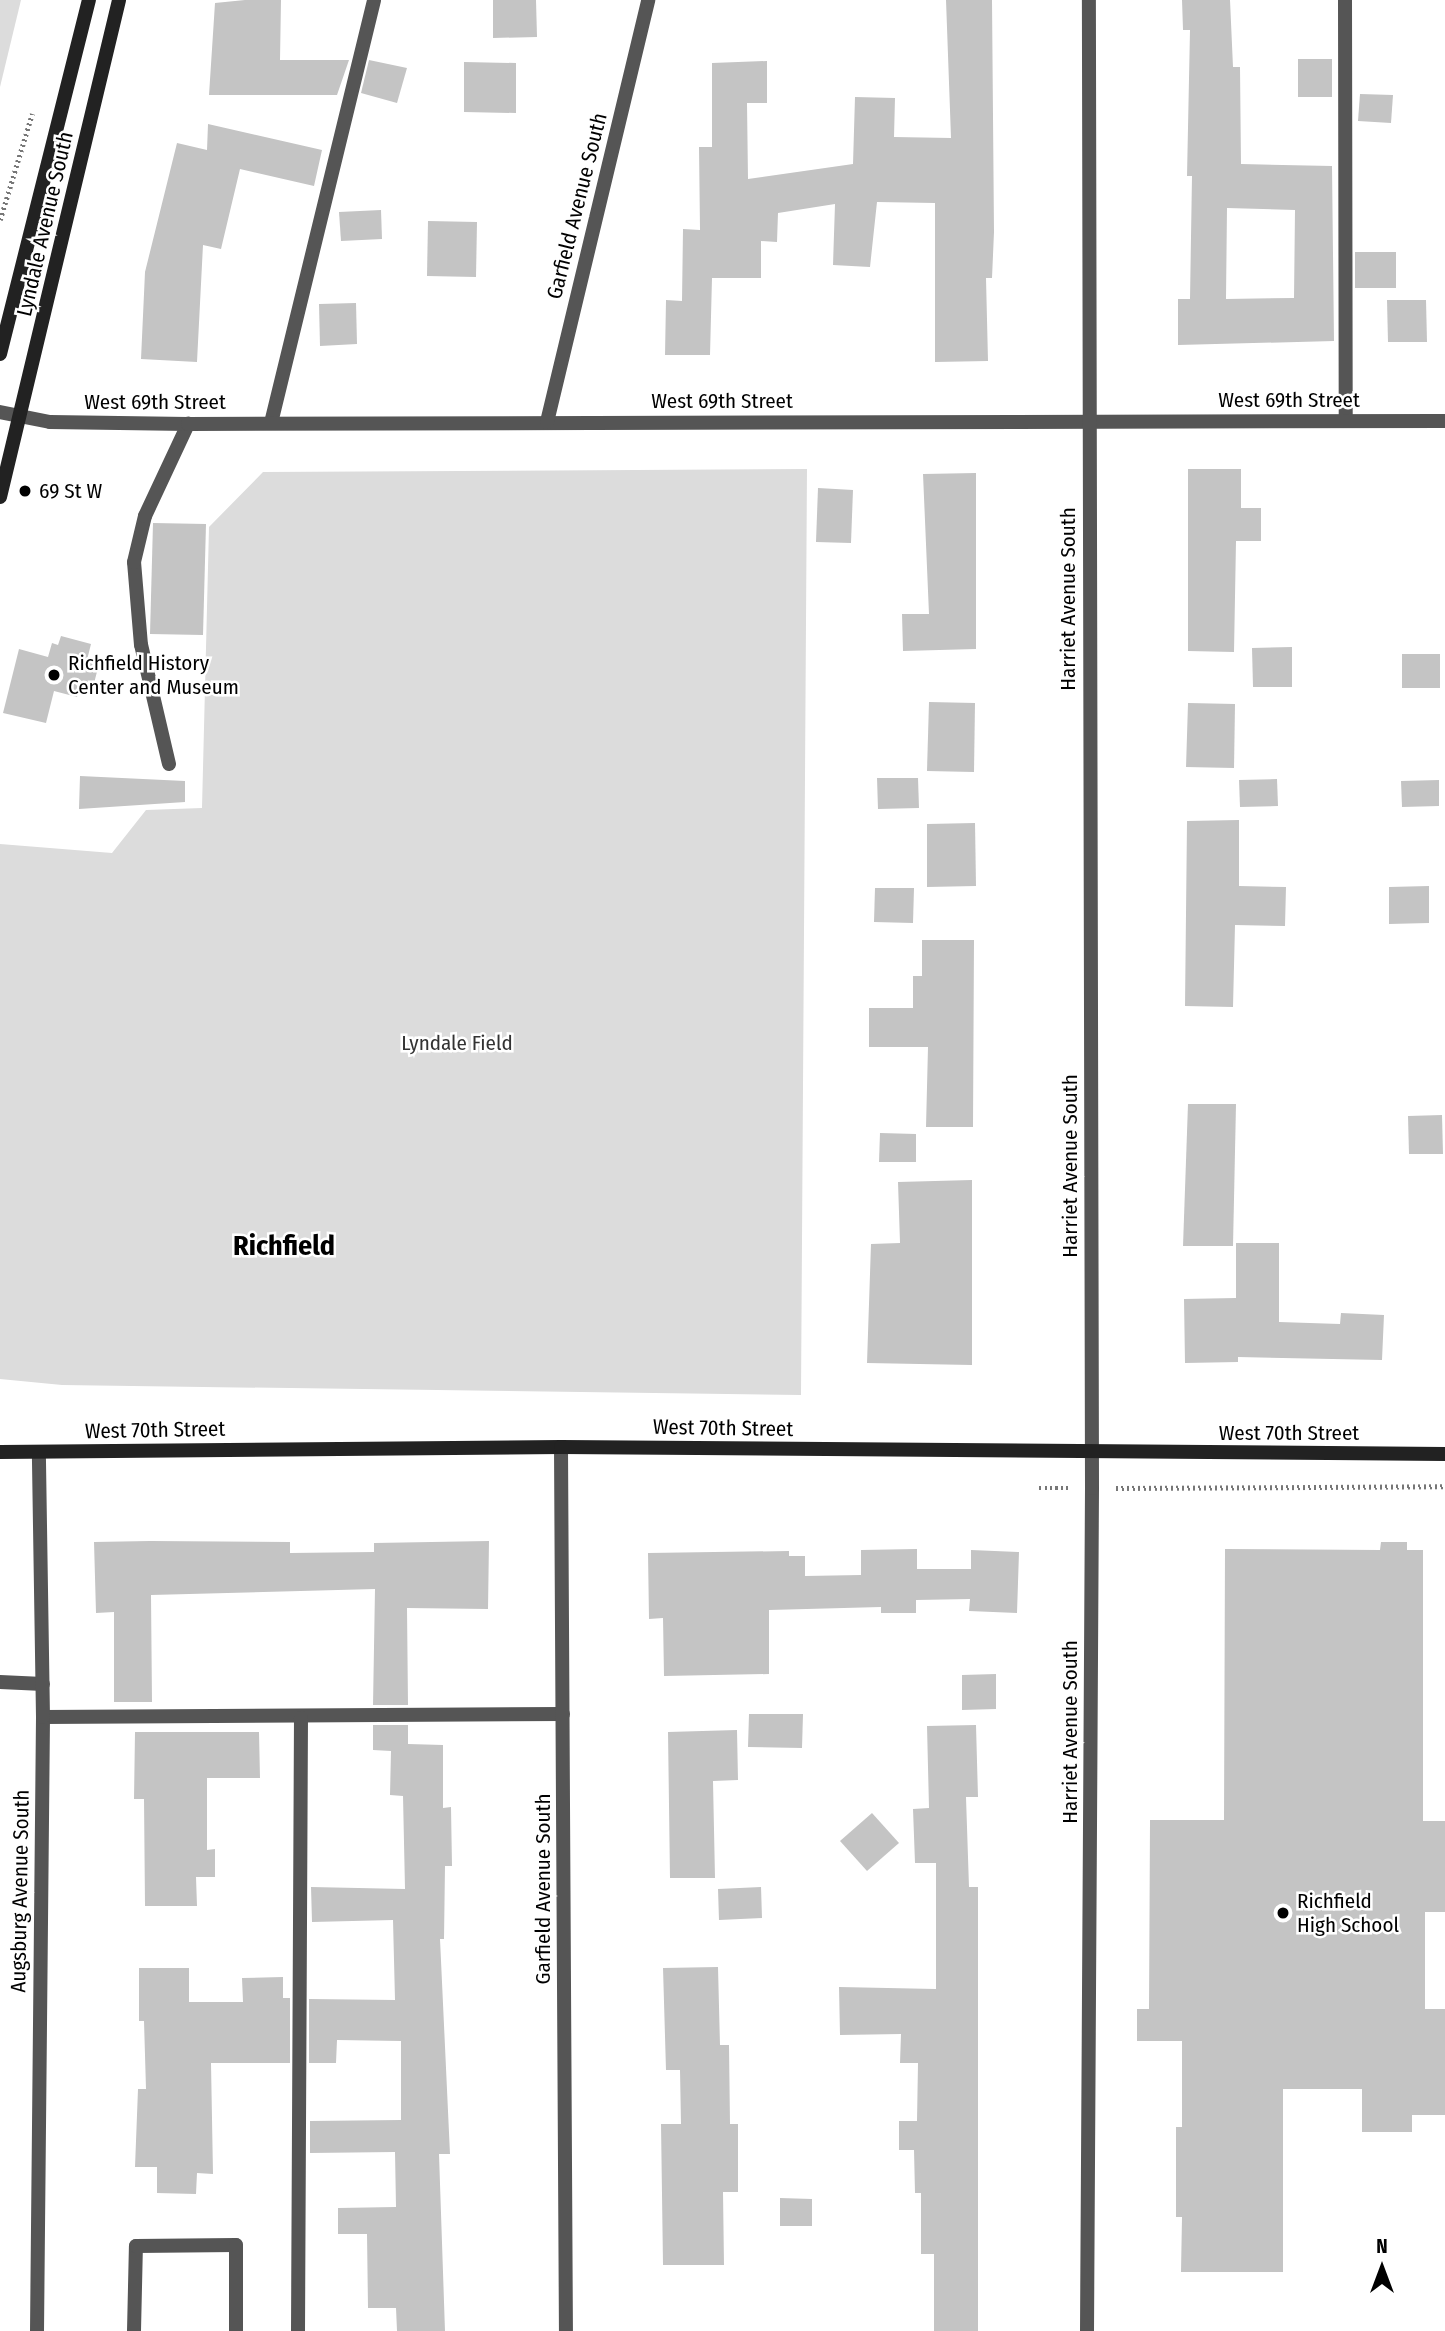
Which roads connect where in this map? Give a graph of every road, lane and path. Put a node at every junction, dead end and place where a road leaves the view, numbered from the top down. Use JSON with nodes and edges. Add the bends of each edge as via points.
{"nodes":[{"id":1,"x":89,"y":0,"type":"edge"},
{"id":2,"x":119,"y":0,"type":"edge"},
{"id":3,"x":374,"y":0,"type":"edge"},
{"id":4,"x":648,"y":0,"type":"edge"},
{"id":5,"x":1089,"y":0,"type":"edge"},
{"id":6,"x":1345,"y":0,"type":"edge"},
{"id":7,"x":34,"y":109,"type":"dead end"},
{"id":8,"x":0,"y":220,"type":"edge"},
{"id":9,"x":0,"y":354,"type":"edge"},
{"id":10,"x":0,"y":412,"type":"edge"},
{"id":11,"x":21,"y":418,"type":"junction"},
{"id":12,"x":1346,"y":421,"type":"junction"},
{"id":13,"x":1445,"y":421,"type":"edge"},
{"id":14,"x":547,"y":422,"type":"junction"},
{"id":15,"x":1089,"y":422,"type":"junction"},
{"id":16,"x":271,"y":423,"type":"junction"},
{"id":17,"x":188,"y":424,"type":"junction"},
{"id":18,"x":0,"y":497,"type":"edge"},
{"id":19,"x":169,"y":764,"type":"dead end"},
{"id":20,"x":561,"y":1447,"type":"junction"},
{"id":21,"x":0,"y":1452,"type":"edge"},
{"id":22,"x":39,"y":1452,"type":"junction"},
{"id":23,"x":1092,"y":1454,"type":"junction"},
{"id":24,"x":1445,"y":1454,"type":"edge"},
{"id":25,"x":1445,"y":1486,"type":"edge"},
{"id":26,"x":1039,"y":1488,"type":"dead end"},
{"id":27,"x":1092,"y":1488,"type":"junction"},
{"id":28,"x":0,"y":1682,"type":"edge"},
{"id":29,"x":43,"y":1684,"type":"junction"},
{"id":30,"x":563,"y":1714,"type":"junction"},
{"id":31,"x":43,"y":1717,"type":"junction"},
{"id":32,"x":301,"y":1718,"type":"junction"},
{"id":33,"x":37,"y":2331,"type":"edge"},
{"id":34,"x":134,"y":2331,"type":"edge"},
{"id":35,"x":236,"y":2331,"type":"edge"},
{"id":36,"x":298,"y":2331,"type":"edge"},
{"id":37,"x":566,"y":2331,"type":"edge"},
{"id":38,"x":1087,"y":2331,"type":"edge"}],
"edges":[{"from":1,"to":9,"type":"street","name":"Lyndale Avenue South"},
{"from":2,"to":11,"type":"street","name":"Lyndale Avenue South"},
{"from":3,"to":16,"type":"street"},
{"from":4,"to":14,"type":"street","name":"Garfield Avenue South"},
{"from":5,"to":15,"type":"street","name":"Harriet Avenue South"},
{"from":6,"to":12,"type":"street"},
{"from":7,"to":8,"type":"path"},
{"from":10,"to":11,"type":"street","name":"West 69th Street"},
{"from":11,"to":17,"type":"street","name":"West 69th Street"},
{"from":11,"to":18,"type":"street","name":"Lyndale Avenue South"},
{"from":12,"to":13,"type":"street","name":"West 69th Street"},
{"from":12,"to":15,"type":"street","name":"West 69th Street"},
{"from":14,"to":15,"type":"street","name":"West 69th Street"},
{"from":14,"to":16,"type":"street","name":"West 69th Street"},
{"from":15,"to":23,"type":"street","name":"Harriet Avenue South"},
{"from":16,"to":17,"type":"street","name":"West 69th Street"},
{"from":17,"to":19,"type":"street","via":[[145,516],[134,562],[141,645]]},
{"from":20,"to":22,"type":"street","name":"West 70th Street"},
{"from":20,"to":23,"type":"street","name":"West 70th Street"},
{"from":20,"to":30,"type":"street","name":"Garfield Avenue South"},
{"from":21,"to":22,"type":"street","name":"West 70th Street"},
{"from":22,"to":29,"type":"street","name":"Augsburg Avenue South"},
{"from":23,"to":24,"type":"street","name":"West 70th Street"},
{"from":23,"to":27,"type":"street","name":"Harriet Avenue South"},
{"from":25,"to":27,"type":"path"},
{"from":26,"to":27,"type":"path"},
{"from":27,"to":38,"type":"street","name":"Harriet Avenue South"},
{"from":28,"to":29,"type":"street"},
{"from":29,"to":31,"type":"street","name":"Augsburg Avenue South"},
{"from":30,"to":32,"type":"street"},
{"from":30,"to":37,"type":"street","name":"Garfield Avenue South"},
{"from":31,"to":32,"type":"street"},
{"from":31,"to":33,"type":"street","name":"Augsburg Avenue South"},
{"from":32,"to":36,"type":"street"},
{"from":34,"to":35,"type":"street","via":[[136,2246],[236,2245]]}]}
